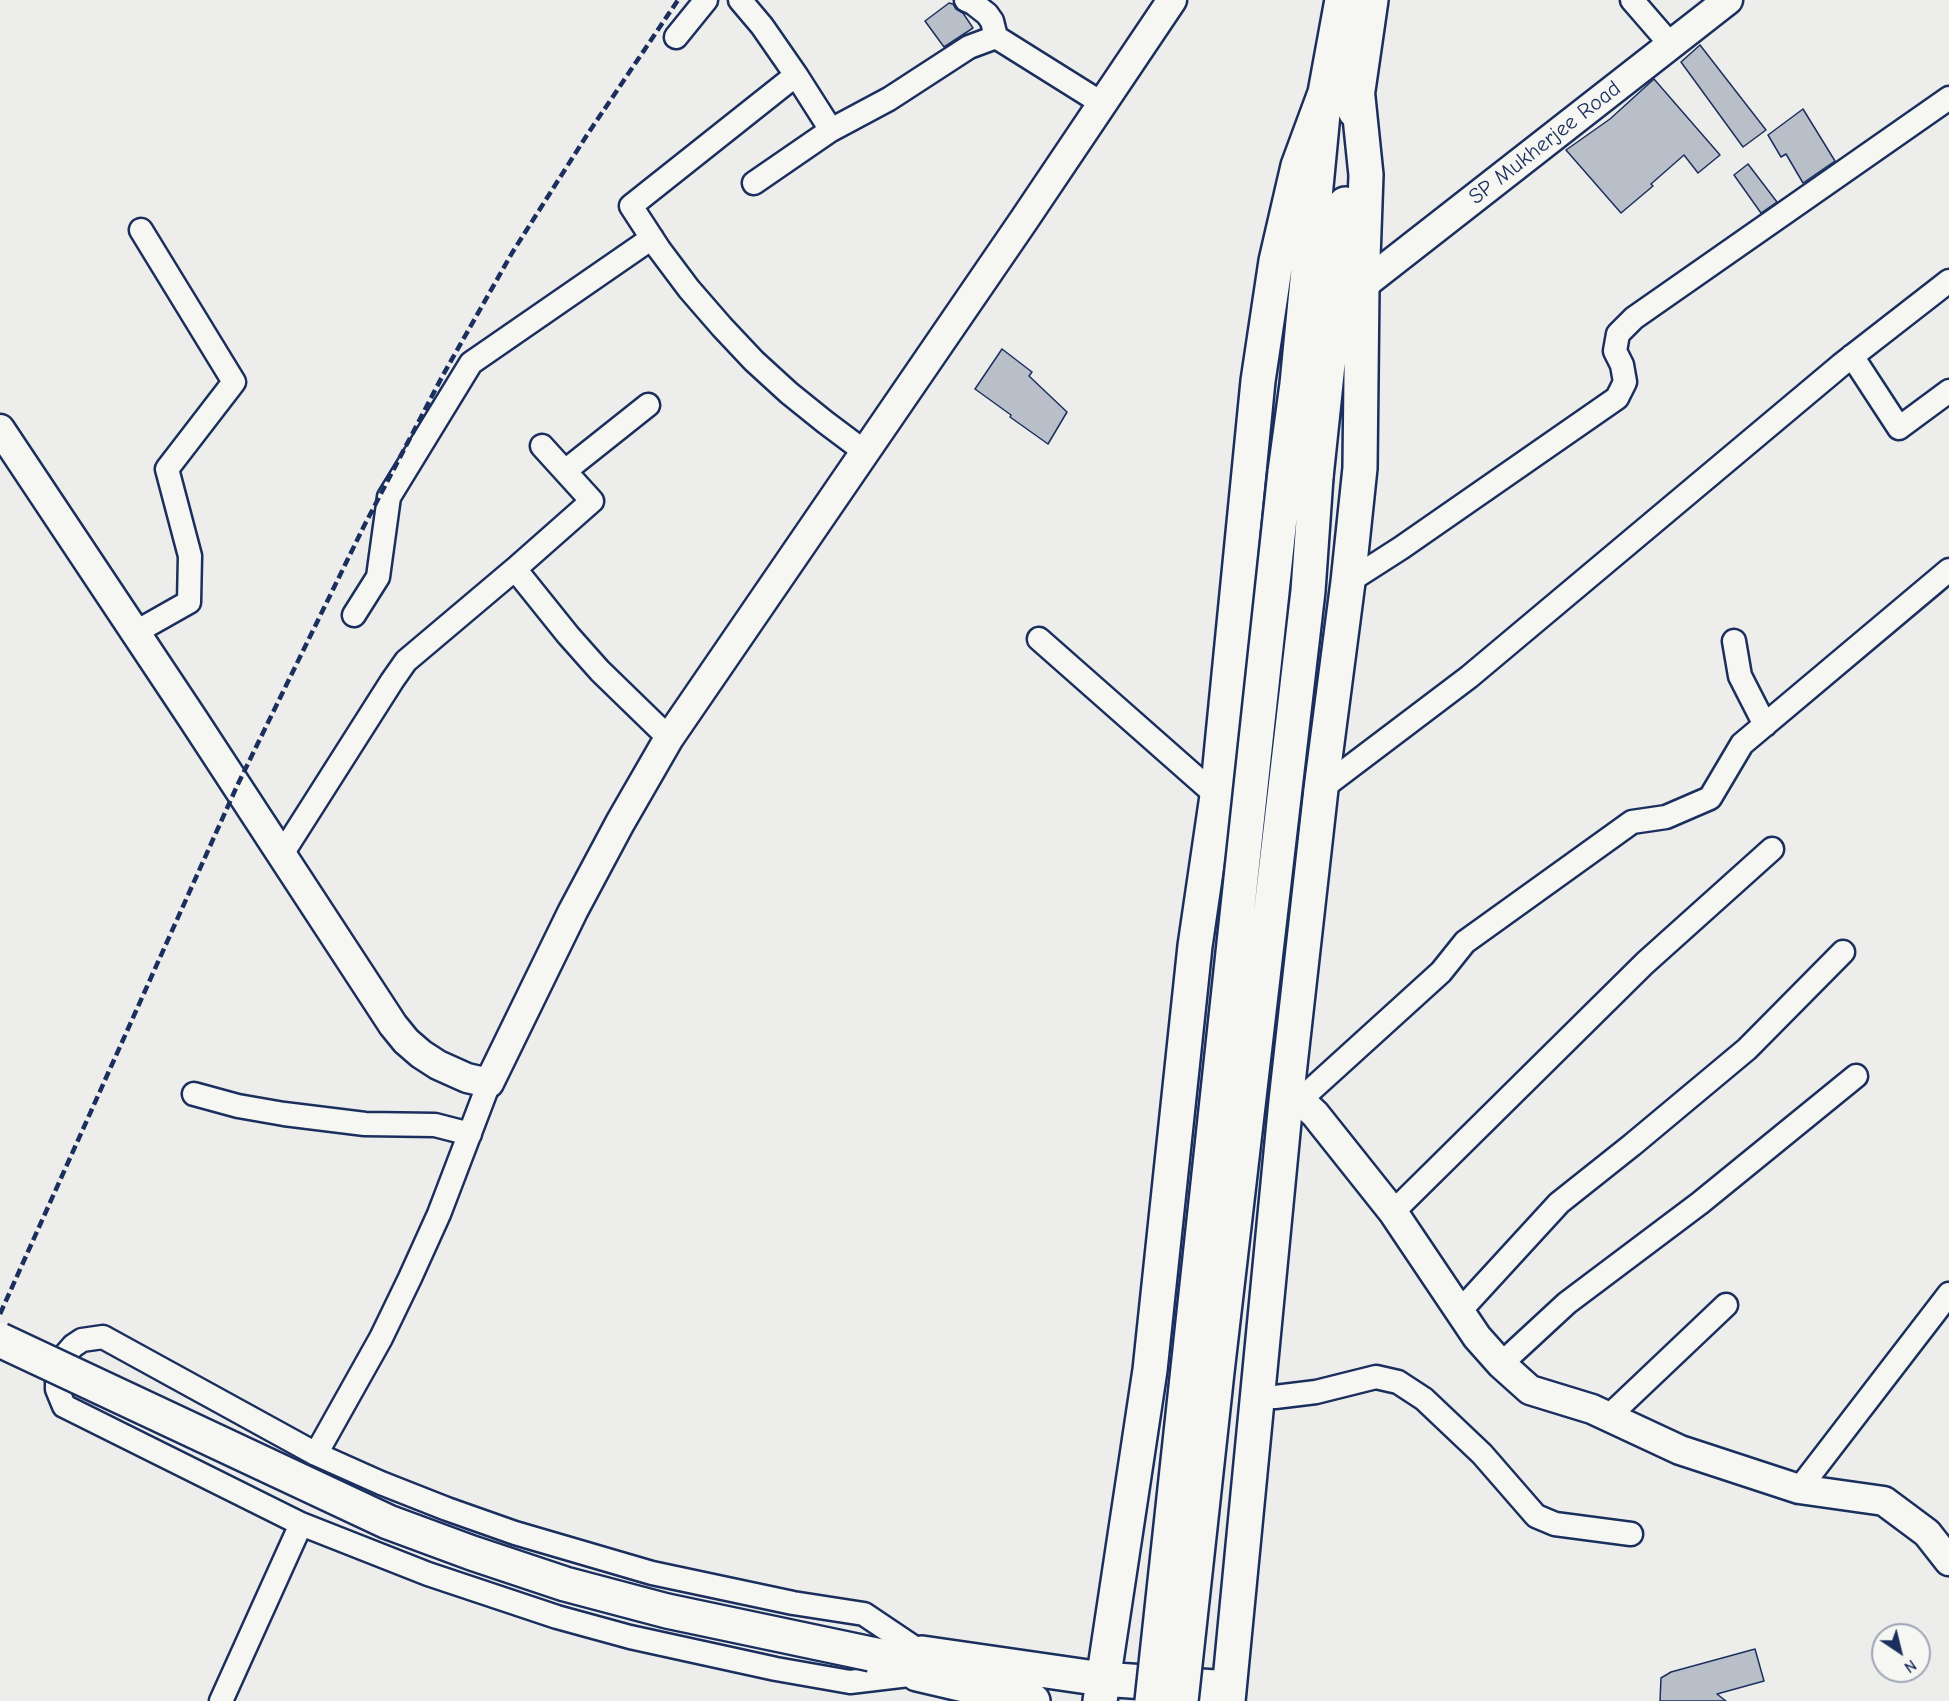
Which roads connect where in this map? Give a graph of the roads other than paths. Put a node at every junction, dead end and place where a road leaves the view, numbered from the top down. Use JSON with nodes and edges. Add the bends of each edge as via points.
{"nodes":[{"id":1,"x":706,"y":0,"type":"edge"},
{"id":2,"x":740,"y":0,"type":"edge"},
{"id":3,"x":966,"y":0,"type":"edge"},
{"id":4,"x":1172,"y":0,"type":"edge"},
{"id":5,"x":1342,"y":0,"type":"edge"},
{"id":6,"x":1371,"y":0,"type":"edge"},
{"id":7,"x":1632,"y":0,"type":"edge"},
{"id":8,"x":1728,"y":0,"type":"edge"},
{"id":9,"x":676,"y":37,"type":"dead end"},
{"id":10,"x":996,"y":37,"type":"junction"},
{"id":11,"x":1671,"y":45,"type":"junction"},
{"id":12,"x":796,"y":75,"type":"junction"},
{"id":13,"x":1357,"y":88,"type":"junction"},
{"id":14,"x":1325,"y":93,"type":"junction"},
{"id":15,"x":1949,"y":98,"type":"edge"},
{"id":16,"x":1103,"y":104,"type":"junction"},
{"id":17,"x":831,"y":129,"type":"junction"},
{"id":18,"x":754,"y":183,"type":"dead end"},
{"id":19,"x":141,"y":230,"type":"dead end"},
{"id":20,"x":652,"y":238,"type":"junction"},
{"id":21,"x":1949,"y":281,"type":"edge"},
{"id":22,"x":1362,"y":286,"type":"junction"},
{"id":23,"x":1852,"y":356,"type":"junction"},
{"id":24,"x":1949,"y":391,"type":"edge"},
{"id":25,"x":648,"y":405,"type":"dead end"},
{"id":26,"x":0,"y":429,"type":"edge"},
{"id":27,"x":542,"y":446,"type":"dead end"},
{"id":28,"x":865,"y":452,"type":"junction"},
{"id":29,"x":565,"y":471,"type":"junction"},
{"id":30,"x":1300,"y":475,"type":"junction"},
{"id":31,"x":515,"y":569,"type":"junction"},
{"id":32,"x":1949,"y":570,"type":"edge"},
{"id":33,"x":1348,"y":582,"type":"junction"},
{"id":34,"x":354,"y":615,"type":"dead end"},
{"id":35,"x":136,"y":632,"type":"junction"},
{"id":36,"x":1039,"y":639,"type":"dead end"},
{"id":37,"x":1734,"y":641,"type":"dead end"},
{"id":38,"x":1765,"y":725,"type":"junction"},
{"id":39,"x":669,"y":738,"type":"junction"},
{"id":40,"x":1321,"y":789,"type":"junction"},
{"id":41,"x":1217,"y":796,"type":"junction"},
{"id":42,"x":1773,"y":849,"type":"dead end"},
{"id":43,"x":282,"y":854,"type":"junction"},
{"id":44,"x":1843,"y":952,"type":"dead end"},
{"id":45,"x":1856,"y":1076,"type":"dead end"},
{"id":46,"x":489,"y":1083,"type":"junction"},
{"id":47,"x":194,"y":1094,"type":"dead end"},
{"id":48,"x":1293,"y":1101,"type":"junction"},
{"id":49,"x":470,"y":1134,"type":"junction"},
{"id":50,"x":1393,"y":1212,"type":"junction"},
{"id":51,"x":1949,"y":1294,"type":"edge"},
{"id":52,"x":1726,"y":1305,"type":"dead end"},
{"id":53,"x":1459,"y":1312,"type":"junction"},
{"id":54,"x":0,"y":1340,"type":"edge"},
{"id":55,"x":1501,"y":1364,"type":"junction"},
{"id":56,"x":1258,"y":1397,"type":"junction"},
{"id":57,"x":1608,"y":1417,"type":"junction"},
{"id":58,"x":316,"y":1454,"type":"junction"},
{"id":59,"x":1799,"y":1489,"type":"junction"},
{"id":60,"x":301,"y":1524,"type":"junction"},
{"id":61,"x":1631,"y":1534,"type":"dead end"},
{"id":62,"x":1947,"y":1554,"type":"edge"},
{"id":63,"x":903,"y":1660,"type":"junction"},
{"id":64,"x":1101,"y":1690,"type":"edge"},
{"id":65,"x":1228,"y":1695,"type":"edge"},
{"id":66,"x":221,"y":1701,"type":"edge"},
{"id":67,"x":1033,"y":1701,"type":"edge"},
{"id":68,"x":1152,"y":1701,"type":"edge"},
{"id":69,"x":1181,"y":1701,"type":"edge"}],
"edges":[{"from":1,"to":9,"type":"street"},
{"from":2,"to":12,"type":"street"},
{"from":3,"to":10,"type":"street","via":[[987,14]]},
{"from":4,"to":16,"type":"street"},
{"from":5,"to":14,"type":"highway"},
{"from":6,"to":13,"type":"highway"},
{"from":7,"to":11,"type":"street"},
{"from":8,"to":11,"type":"street","name":"SP Mukherjee Road"},
{"from":10,"to":16,"type":"street"},
{"from":10,"to":17,"type":"street","via":[[969,47],[889,99]]},
{"from":11,"to":22,"type":"street","name":"SP Mukherjee Road"},
{"from":12,"to":17,"type":"street"},
{"from":12,"to":20,"type":"street","via":[[632,206]]},
{"from":13,"to":22,"type":"highway","via":[[1366,175]]},
{"from":13,"to":30,"type":"highway"},
{"from":14,"to":30,"type":"highway","via":[[1297,384]]},
{"from":14,"to":41,"type":"highway","via":[[1298,166],[1276,261],[1258,381]]},
{"from":15,"to":33,"type":"street","via":[[1634,318],[1617,334],[1615,351],[1625,382],[1617,398]]},
{"from":16,"to":28,"type":"street"},
{"from":17,"to":18,"type":"street"},
{"from":19,"to":35,"type":"street","via":[[234,382],[167,469],[190,556],[189,602]]},
{"from":20,"to":28,"type":"street","via":[[689,289],[754,361]]},
{"from":20,"to":34,"type":"street","via":[[471,363],[389,497],[378,577]]},
{"from":21,"to":23,"type":"street"},
{"from":22,"to":33,"type":"highway","via":[[1360,468]]},
{"from":23,"to":24,"type":"street","via":[[1899,428]]},
{"from":23,"to":40,"type":"street","via":[[1469,677]]},
{"from":25,"to":29,"type":"street"},
{"from":26,"to":35,"type":"street"},
{"from":27,"to":29,"type":"street"},
{"from":28,"to":39,"type":"street"},
{"from":29,"to":31,"type":"street","via":[[592,501]]},
{"from":30,"to":68,"type":"highway","bridge":true},
{"from":30,"to":69,"type":"highway","bridge":true,"via":[[1308,591]]},
{"from":31,"to":39,"type":"street","via":[[600,671]]},
{"from":31,"to":43,"type":"street","via":[[406,661]]},
{"from":32,"to":38,"type":"street"},
{"from":33,"to":40,"type":"highway"},
{"from":35,"to":43,"type":"street"},
{"from":36,"to":41,"type":"street"},
{"from":37,"to":38,"type":"street","via":[[1740,676]]},
{"from":38,"to":48,"type":"street","via":[[1742,744],[1710,798],[1666,817],[1632,822],[1465,942],[1441,972]]},
{"from":39,"to":46,"type":"street","via":[[573,911]]},
{"from":40,"to":48,"type":"highway"},
{"from":41,"to":64,"type":"highway","via":[[1195,946],[1150,1370]]},
{"from":42,"to":50,"type":"street","via":[[1645,963]]},
{"from":43,"to":46,"type":"street","via":[[406,1041],[438,1065]]},
{"from":44,"to":53,"type":"street","via":[[1747,1049],[1559,1203]]},
{"from":45,"to":55,"type":"street","via":[[1700,1203],[1567,1303]]},
{"from":46,"to":49,"type":"street"},
{"from":47,"to":49,"type":"street","via":[[284,1114],[364,1124],[435,1125]]},
{"from":48,"to":50,"type":"street","via":[[1315,1114]]},
{"from":48,"to":56,"type":"highway"},
{"from":49,"to":58,"type":"street","via":[[410,1278]]},
{"from":50,"to":53,"type":"street"},
{"from":51,"to":59,"type":"street"},
{"from":52,"to":57,"type":"street"},
{"from":53,"to":55,"type":"street"},
{"from":54,"to":63,"type":"highway","bridge":true,"via":[[388,1522],[472,1553],[565,1584],[667,1611]]},
{"from":55,"to":57,"type":"street","via":[[1530,1390]]},
{"from":56,"to":61,"type":"street","via":[[1316,1392],[1376,1377],[1398,1382],[1424,1399],[1482,1454],[1536,1516],[1555,1524]]},
{"from":56,"to":65,"type":"highway"},
{"from":57,"to":59,"type":"street","via":[[1680,1450]]},
{"from":58,"to":60,"type":"street","via":[[103,1337],[73,1346],[60,1361],[57,1389],[64,1406]]},
{"from":58,"to":63,"type":"street","via":[[447,1509],[583,1554],[722,1589],[864,1614]]},
{"from":59,"to":62,"type":"street","via":[[1884,1501],[1928,1533]]},
{"from":60,"to":63,"type":"street","via":[[492,1597],[640,1639],[776,1670],[850,1682]]},
{"from":60,"to":66,"type":"street"},
{"from":63,"to":64,"type":"highway"},
{"from":63,"to":67,"type":"highway"},
{"from":64,"to":65,"type":"highway"}]}
